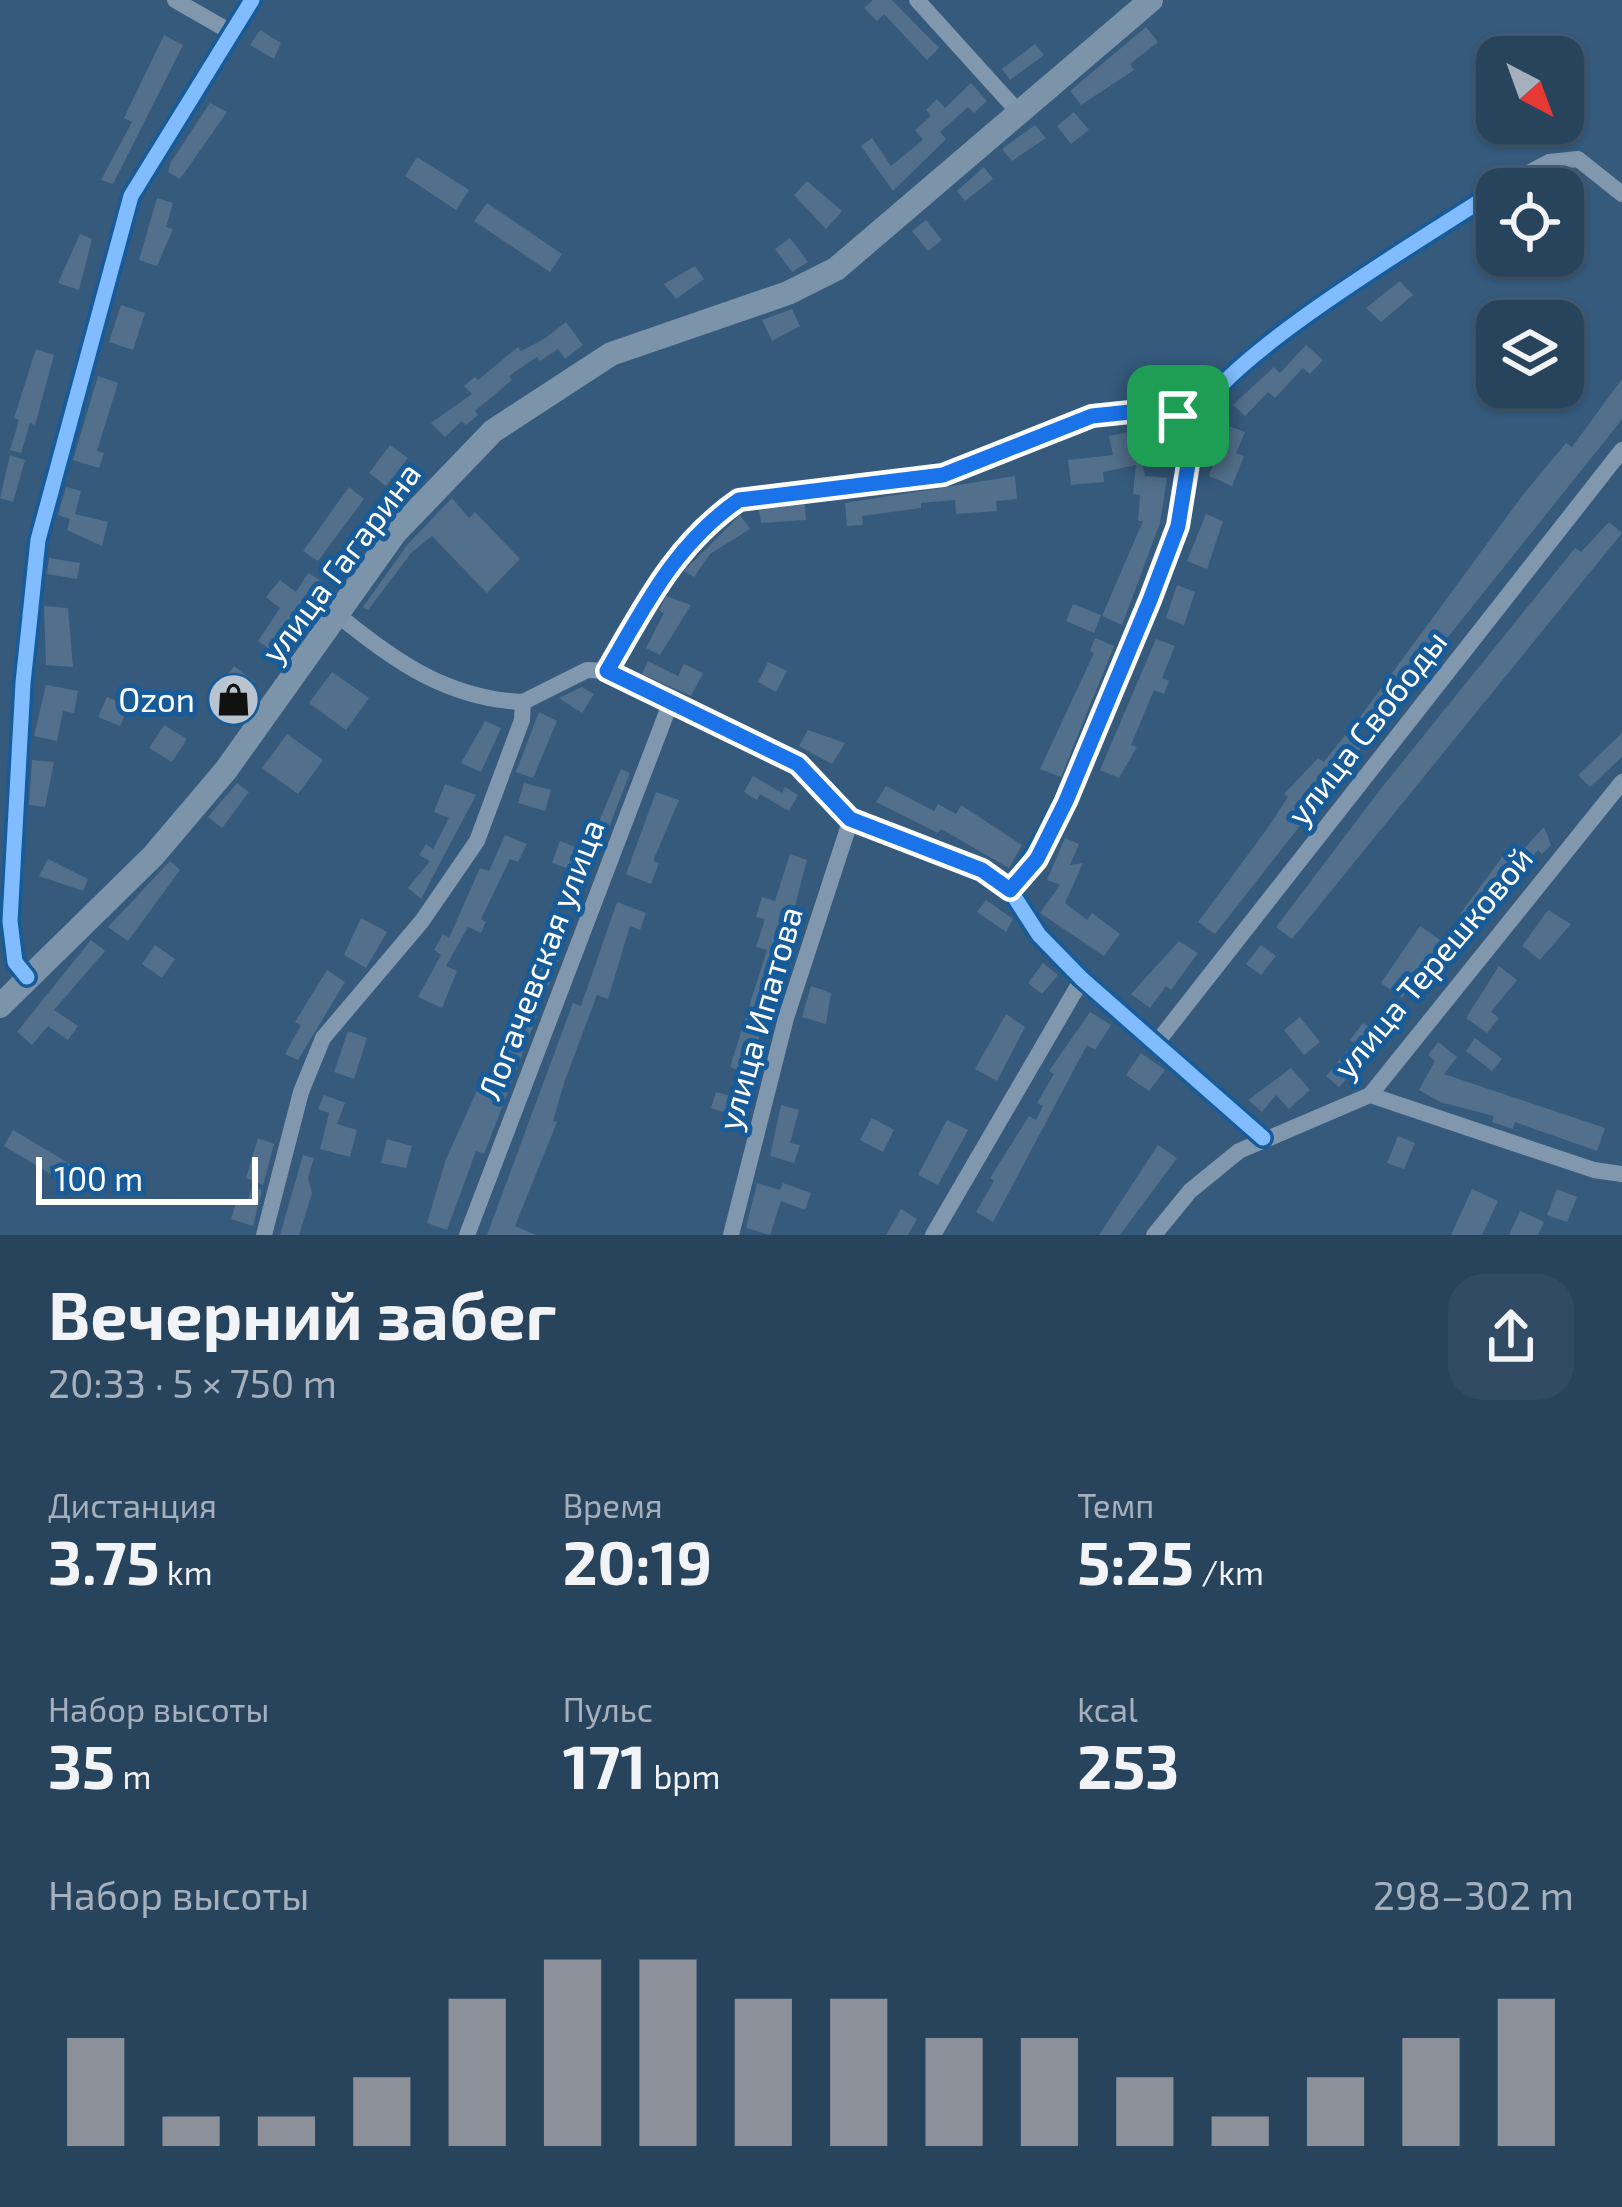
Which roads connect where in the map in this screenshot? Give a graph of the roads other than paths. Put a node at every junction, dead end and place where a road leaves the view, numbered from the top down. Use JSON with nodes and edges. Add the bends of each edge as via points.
{"nodes":[{"id":1,"x":175,"y":0,"type":"edge"},
{"id":2,"x":252,"y":0,"type":"edge"},
{"id":3,"x":917,"y":0,"type":"edge"},
{"id":4,"x":1151,"y":0,"type":"edge"},
{"id":5,"x":229,"y":31,"type":"junction"},
{"id":6,"x":1021,"y":115,"type":"junction"},
{"id":7,"x":1537,"y":168,"type":"edge"},
{"id":8,"x":1622,"y":194,"type":"edge"},
{"id":9,"x":1476,"y":203,"type":"edge"},
{"id":10,"x":1195,"y":421,"type":"junction"},
{"id":11,"x":1622,"y":450,"type":"edge"},
{"id":12,"x":338,"y":615,"type":"junction"},
{"id":13,"x":607,"y":671,"type":"junction"},
{"id":14,"x":523,"y":702,"type":"junction"},
{"id":15,"x":670,"y":704,"type":"junction"},
{"id":16,"x":1622,"y":782,"type":"edge"},
{"id":17,"x":850,"y":819,"type":"junction"},
{"id":18,"x":1010,"y":890,"type":"junction"},
{"id":19,"x":27,"y":977,"type":"junction"},
{"id":20,"x":1082,"y":979,"type":"junction"},
{"id":21,"x":0,"y":1006,"type":"edge"},
{"id":22,"x":1158,"y":1041,"type":"junction"},
{"id":23,"x":1370,"y":1095,"type":"junction"},
{"id":24,"x":1263,"y":1138,"type":"junction"},
{"id":25,"x":1622,"y":1174,"type":"edge"},
{"id":26,"x":264,"y":1235,"type":"edge"},
{"id":27,"x":467,"y":1235,"type":"edge"},
{"id":28,"x":731,"y":1235,"type":"edge"},
{"id":29,"x":933,"y":1235,"type":"edge"},
{"id":30,"x":1154,"y":1235,"type":"edge"}],
"edges":[{"from":1,"to":5,"type":"street"},
{"from":2,"to":5,"type":"street"},
{"from":3,"to":6,"type":"street"},
{"from":4,"to":6,"type":"main road","name":"улица Гагарина"},
{"from":5,"to":19,"type":"street","via":[[131,196],[38,540],[10,921],[15,962]]},
{"from":6,"to":12,"type":"main road","name":"улица Гагарина","via":[[836,268],[625,348],[493,431],[395,533]]},
{"from":7,"to":8,"type":"street","via":[[1578,159]]},
{"from":9,"to":10,"type":"street","via":[[1277,338]]},
{"from":10,"to":13,"type":"street","via":[[1092,416],[943,475],[739,500],[670,562]]},
{"from":10,"to":18,"type":"street","via":[[1178,526],[1150,600],[1066,801],[1037,859]]},
{"from":11,"to":22,"type":"street","name":"улица Свободы"},
{"from":12,"to":14,"type":"street","via":[[432,684]]},
{"from":12,"to":19,"type":"main road","name":"улица Гагарина","via":[[153,856]]},
{"from":13,"to":14,"type":"street","via":[[587,670]]},
{"from":13,"to":15,"type":"street"},
{"from":14,"to":26,"type":"street","via":[[478,841],[323,1038]]},
{"from":15,"to":17,"type":"street","via":[[798,764]]},
{"from":15,"to":27,"type":"street","name":"Логачевская улица"},
{"from":16,"to":23,"type":"street","name":"улица Терешковой"},
{"from":17,"to":18,"type":"street","via":[[982,870]]},
{"from":17,"to":28,"type":"street","name":"улица Ипатова","via":[[786,1018]]},
{"from":18,"to":20,"type":"street"},
{"from":19,"to":21,"type":"main road","name":"улица Гагарина"},
{"from":20,"to":22,"type":"street"},
{"from":20,"to":29,"type":"street"},
{"from":22,"to":24,"type":"street"},
{"from":23,"to":24,"type":"street","name":"улица Терешковой"},
{"from":23,"to":25,"type":"street"},
{"from":24,"to":30,"type":"street","name":"улица Терешковой","via":[[1190,1191]]}]}
